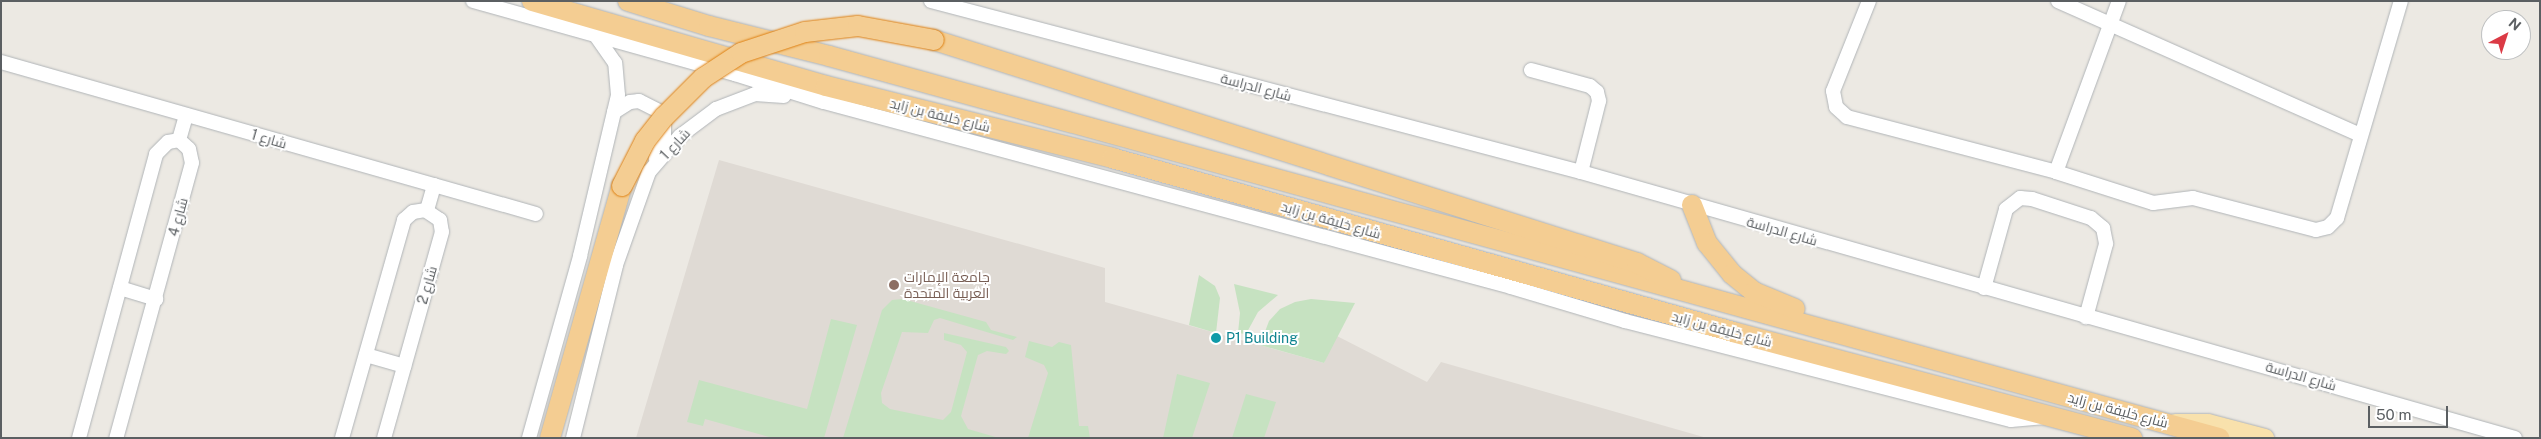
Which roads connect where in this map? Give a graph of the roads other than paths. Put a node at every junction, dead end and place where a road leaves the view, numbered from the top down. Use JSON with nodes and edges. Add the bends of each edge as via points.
{"nodes":[{"id":1,"x":473,"y":1,"type":"edge"},
{"id":2,"x":532,"y":1,"type":"edge"},
{"id":3,"x":628,"y":1,"type":"edge"},
{"id":4,"x":931,"y":1,"type":"edge"},
{"id":5,"x":1869,"y":1,"type":"edge"},
{"id":6,"x":2058,"y":1,"type":"edge"},
{"id":7,"x":2119,"y":1,"type":"edge"},
{"id":8,"x":2401,"y":1,"type":"edge"},
{"id":9,"x":2109,"y":24,"type":"junction"},
{"id":10,"x":596,"y":36,"type":"junction"},
{"id":11,"x":1,"y":62,"type":"edge"},
{"id":12,"x":1531,"y":70,"type":"dead end"},
{"id":13,"x":824,"y":102,"type":"junction"},
{"id":14,"x":614,"y":112,"type":"junction"},
{"id":15,"x":186,"y":115,"type":"junction"},
{"id":16,"x":2361,"y":135,"type":"junction"},
{"id":17,"x":179,"y":140,"type":"junction"},
{"id":18,"x":649,"y":172,"type":"junction"},
{"id":19,"x":1581,"y":172,"type":"junction"},
{"id":20,"x":2056,"y":172,"type":"junction"},
{"id":21,"x":434,"y":185,"type":"junction"},
{"id":22,"x":1692,"y":205,"type":"junction"},
{"id":23,"x":427,"y":210,"type":"junction"},
{"id":24,"x":536,"y":214,"type":"dead end"},
{"id":25,"x":120,"y":288,"type":"junction"},
{"id":26,"x":1984,"y":288,"type":"junction"},
{"id":27,"x":1678,"y":289,"type":"junction"},
{"id":28,"x":156,"y":299,"type":"junction"},
{"id":29,"x":2086,"y":317,"type":"junction"},
{"id":30,"x":1870,"y":343,"type":"junction"},
{"id":31,"x":366,"y":355,"type":"junction"},
{"id":32,"x":404,"y":366,"type":"junction"},
{"id":33,"x":2046,"y":416,"type":"junction"},
{"id":34,"x":2169,"y":424,"type":"junction"},
{"id":35,"x":80,"y":438,"type":"edge"},
{"id":36,"x":116,"y":438,"type":"edge"},
{"id":37,"x":342,"y":438,"type":"edge"},
{"id":38,"x":384,"y":438,"type":"edge"},
{"id":39,"x":530,"y":438,"type":"edge"},
{"id":40,"x":550,"y":438,"type":"edge"},
{"id":41,"x":574,"y":438,"type":"edge"},
{"id":42,"x":2132,"y":438,"type":"edge"},
{"id":43,"x":2219,"y":438,"type":"edge"},
{"id":44,"x":2264,"y":438,"type":"edge"},
{"id":45,"x":2515,"y":438,"type":"edge"}],
"edges":[{"from":1,"to":10,"type":"street"},
{"from":2,"to":33,"type":"highway","name":"شارع خليفة بن زايد","via":[[826,86],[1112,158]]},
{"from":3,"to":27,"type":"highway","name":"شارع خليفة بن زايد","via":[[709,26]]},
{"from":4,"to":19,"type":"street","name":"شارع الدراسة"},
{"from":5,"to":20,"type":"street","via":[[1833,91],[1841,113]]},
{"from":6,"to":9,"type":"street"},
{"from":7,"to":9,"type":"street"},
{"from":8,"to":16,"type":"street"},
{"from":9,"to":16,"type":"street"},
{"from":9,"to":20,"type":"street"},
{"from":10,"to":13,"type":"street"},
{"from":10,"to":14,"type":"street","via":[[610,54],[618,74]]},
{"from":11,"to":15,"type":"street","name":"شارع 1"},
{"from":12,"to":19,"type":"street","via":[[1590,86],[1597,92],[1600,101]]},
{"from":13,"to":18,"type":"street","name":"شارع 1","via":[[765,94],[730,102],[680,136]]},
{"from":13,"to":33,"type":"street","via":[[1510,286],[1635,323],[1955,406],[2011,420]]},
{"from":14,"to":18,"type":"street","via":[[630,102],[639,101],[660,112],[664,120],[663,144]]},
{"from":14,"to":39,"type":"street","via":[[580,256]]},
{"from":15,"to":17,"type":"street"},
{"from":15,"to":21,"type":"street","name":"شارع 1"},
{"from":16,"to":20,"type":"street","via":[[2337,218],[2322,230],[2189,197],[2156,204]]},
{"from":17,"to":25,"type":"street","via":[[168,142],[156,154]]},
{"from":17,"to":28,"type":"street","name":"شارع 4","via":[[189,149],[192,164]]},
{"from":18,"to":41,"type":"street","name":"شارع 1","via":[[616,265]]},
{"from":19,"to":22,"type":"street","name":"شارع الدراسة"},
{"from":21,"to":23,"type":"street"},
{"from":21,"to":24,"type":"street","name":"شارع 1"},
{"from":22,"to":26,"type":"street","name":"شارع الدراسة"},
{"from":22,"to":30,"type":"highway","via":[[1696,221],[1715,255],[1754,292],[1770,301],[1857,329]]},
{"from":23,"to":31,"type":"street","via":[[413,212],[404,220]]},
{"from":23,"to":32,"type":"street","name":"شارع 2","via":[[440,220],[442,232]]},
{"from":25,"to":28,"type":"street"},
{"from":25,"to":35,"type":"street"},
{"from":26,"to":29,"type":"street","name":"شارع الدراسة"},
{"from":26,"to":29,"type":"street","via":[[2006,209],[2015,200],[2032,199],[2091,218],[2103,228],[2106,244]]},
{"from":27,"to":30,"type":"highway","name":"شارع خليفة بن زايد"},
{"from":27,"to":40,"type":"highway","bridge":true,"via":[[1662,272],[1637,262],[934,40],[858,26],[797,34],[741,53],[703,78],[664,116],[645,141],[622,186]]},
{"from":28,"to":36,"type":"street","name":"شارع 4"},
{"from":29,"to":45,"type":"street","name":"شارع الدراسة"},
{"from":30,"to":34,"type":"highway","name":"شارع خليفة بن زايد"},
{"from":31,"to":32,"type":"street"},
{"from":31,"to":37,"type":"street"},
{"from":32,"to":38,"type":"street","name":"شارع 2"},
{"from":33,"to":42,"type":"highway","name":"شارع خليفة بن زايد"},
{"from":34,"to":43,"type":"highway","name":"شارع خليفة بن زايد"},
{"from":34,"to":44,"type":"main road","via":[[2208,423]]}]}
